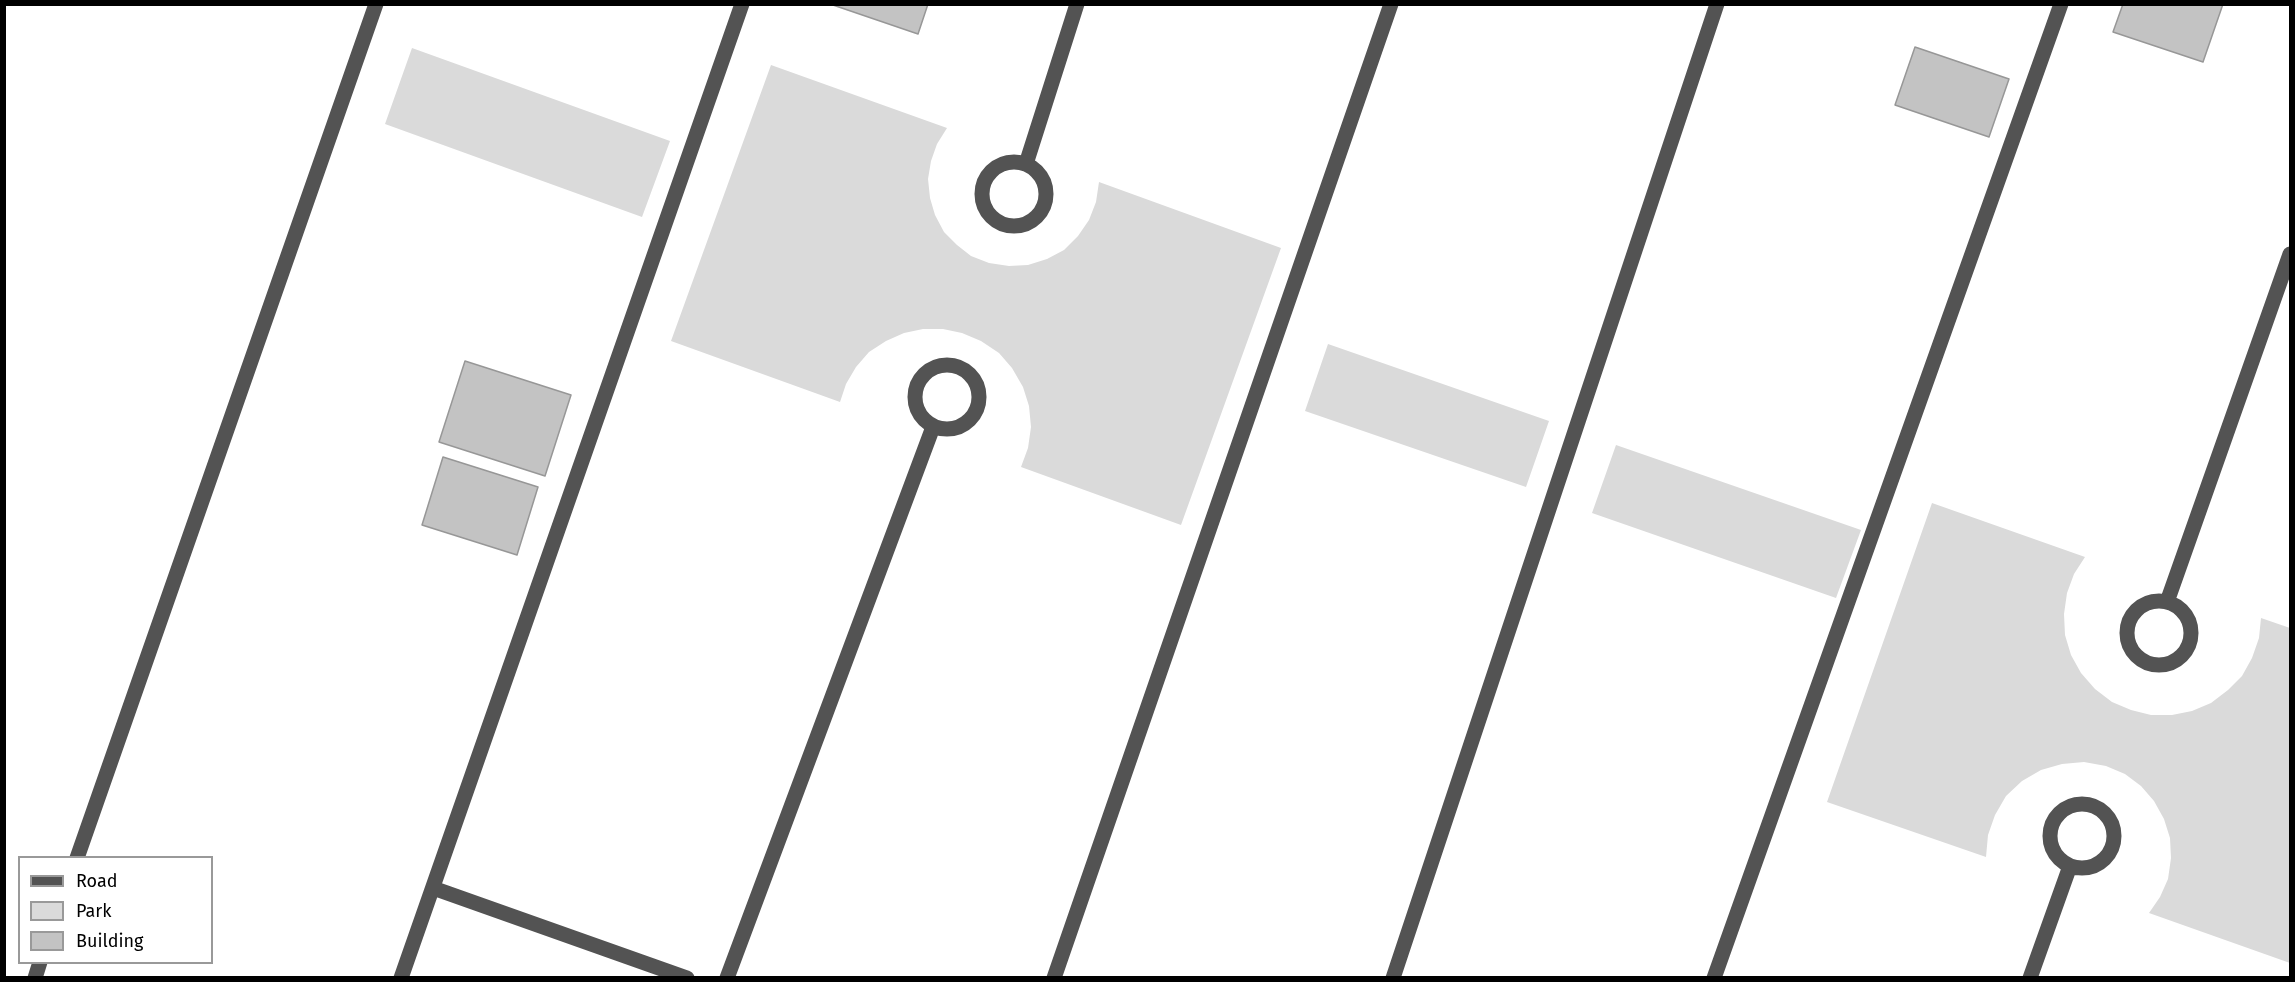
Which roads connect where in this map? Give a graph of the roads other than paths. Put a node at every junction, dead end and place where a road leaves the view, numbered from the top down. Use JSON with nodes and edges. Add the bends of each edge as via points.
{"nodes":[{"id":1,"x":376,"y":4,"type":"edge"},
{"id":2,"x":742,"y":4,"type":"edge"},
{"id":3,"x":1077,"y":4,"type":"edge"},
{"id":4,"x":1391,"y":4,"type":"edge"},
{"id":5,"x":1717,"y":4,"type":"edge"},
{"id":6,"x":2061,"y":4,"type":"edge"},
{"id":7,"x":1026,"y":164,"type":"junction"},
{"id":8,"x":2290,"y":254,"type":"edge"},
{"id":9,"x":933,"y":427,"type":"junction"},
{"id":10,"x":2167,"y":602,"type":"junction"},
{"id":11,"x":78,"y":856,"type":"edge"},
{"id":12,"x":2070,"y":866,"type":"junction"},
{"id":13,"x":433,"y":888,"type":"junction"},
{"id":14,"x":401,"y":978,"type":"edge"},
{"id":15,"x":687,"y":978,"type":"edge"},
{"id":16,"x":727,"y":978,"type":"edge"},
{"id":17,"x":1054,"y":978,"type":"edge"},
{"id":18,"x":1393,"y":978,"type":"edge"},
{"id":19,"x":1714,"y":978,"type":"edge"},
{"id":20,"x":2030,"y":978,"type":"edge"}],
"edges":[{"from":1,"to":11,"type":"street"},
{"from":2,"to":13,"type":"street"},
{"from":3,"to":7,"type":"street"},
{"from":4,"to":17,"type":"street"},
{"from":5,"to":18,"type":"street"},
{"from":6,"to":19,"type":"street"},
{"from":7,"to":7,"type":"street","via":[[1044,181],[1044,207],[1037,218],[1026,224],[1000,224],[982,203],[986,177],[1006,163]]},
{"from":8,"to":10,"type":"street"},
{"from":9,"to":9,"type":"street","via":[[915,407],[919,380],[939,366],[961,369],[976,385],[976,410],[958,428]]},
{"from":9,"to":16,"type":"street"},
{"from":10,"to":10,"type":"street","via":[[2188,620],[2188,645],[2170,663],[2145,662],[2134,654],[2128,642],[2131,616],[2151,601]]},
{"from":12,"to":12,"type":"street","via":[[2057,857],[2050,845],[2054,819],[2074,805],[2096,807],[2112,823],[2112,849],[2094,866]]},
{"from":12,"to":20,"type":"street"},
{"from":13,"to":14,"type":"street"},
{"from":13,"to":15,"type":"street"}]}
